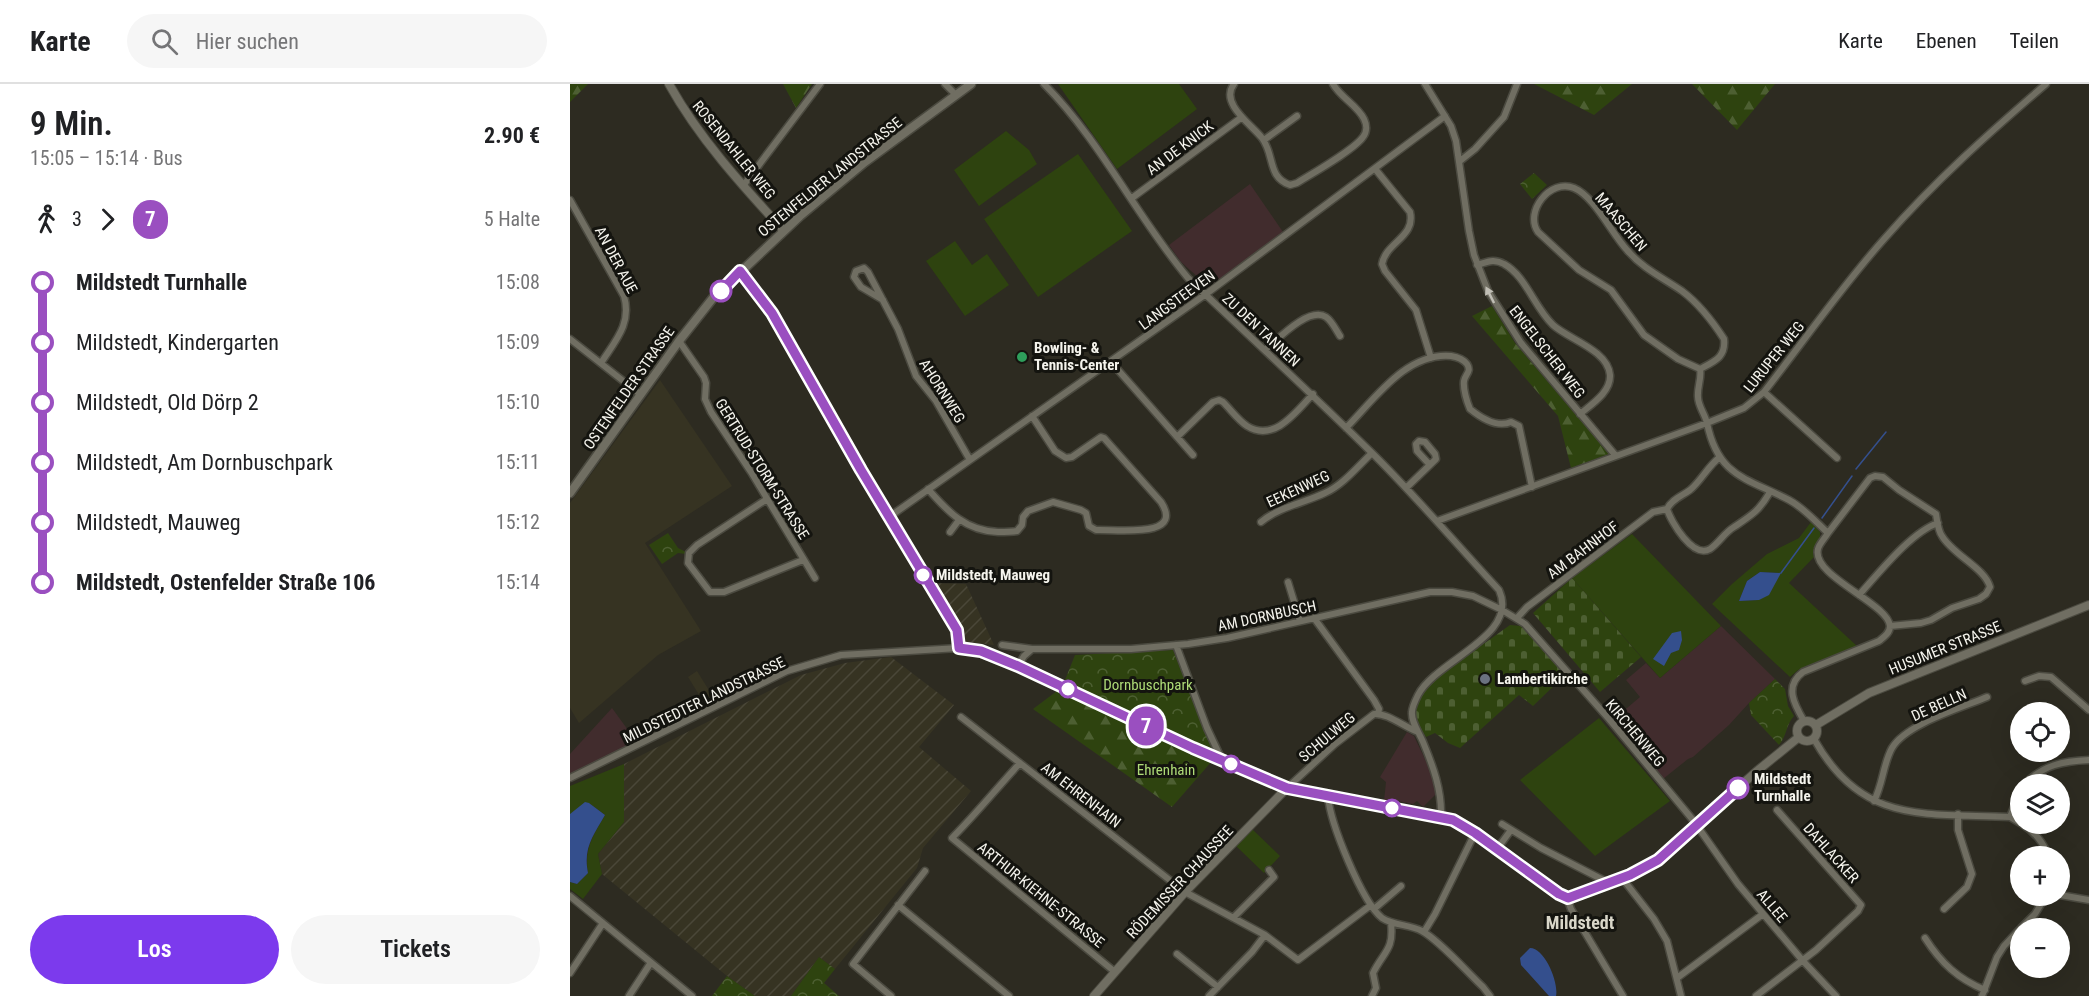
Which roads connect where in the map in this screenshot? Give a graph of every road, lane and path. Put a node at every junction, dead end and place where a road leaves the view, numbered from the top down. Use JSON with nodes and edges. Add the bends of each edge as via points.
{"nodes":[{"id":1,"x":669,"y":84,"type":"edge"},
{"id":2,"x":820,"y":84,"type":"edge"},
{"id":3,"x":945,"y":84,"type":"edge"},
{"id":4,"x":971,"y":84,"type":"edge"},
{"id":5,"x":1044,"y":84,"type":"edge"},
{"id":6,"x":1234,"y":84,"type":"edge"},
{"id":7,"x":1333,"y":84,"type":"edge"},
{"id":8,"x":1425,"y":84,"type":"edge"},
{"id":9,"x":1517,"y":84,"type":"edge"},
{"id":10,"x":2046,"y":84,"type":"edge"},
{"id":11,"x":956,"y":94,"type":"junction"},
{"id":12,"x":1297,"y":116,"type":"dead end"},
{"id":13,"x":1445,"y":116,"type":"junction"},
{"id":14,"x":1242,"y":117,"type":"junction"},
{"id":15,"x":1264,"y":140,"type":"junction"},
{"id":16,"x":1460,"y":161,"type":"junction"},
{"id":17,"x":1376,"y":170,"type":"junction"},
{"id":18,"x":743,"y":186,"type":"junction"},
{"id":19,"x":1132,"y":198,"type":"junction"},
{"id":20,"x":570,"y":200,"type":"edge"},
{"id":21,"x":783,"y":230,"type":"junction"},
{"id":22,"x":1478,"y":265,"type":"junction"},
{"id":23,"x":740,"y":271,"type":"junction"},
{"id":24,"x":1206,"y":294,"type":"junction"},
{"id":25,"x":884,"y":300,"type":"junction"},
{"id":26,"x":689,"y":327,"type":"joint"},
{"id":27,"x":1340,"y":336,"type":"dead end"},
{"id":28,"x":570,"y":339,"type":"edge"},
{"id":29,"x":679,"y":341,"type":"junction"},
{"id":30,"x":1265,"y":350,"type":"junction"},
{"id":31,"x":1431,"y":358,"type":"junction"},
{"id":32,"x":1111,"y":362,"type":"junction"},
{"id":33,"x":601,"y":363,"type":"junction"},
{"id":34,"x":1700,"y":369,"type":"junction"},
{"id":35,"x":1764,"y":392,"type":"junction"},
{"id":36,"x":1313,"y":394,"type":"junction"},
{"id":37,"x":641,"y":395,"type":"junction"},
{"id":38,"x":1580,"y":414,"type":"junction"},
{"id":39,"x":1032,"y":416,"type":"junction"},
{"id":40,"x":1707,"y":423,"type":"junction"},
{"id":41,"x":1346,"y":428,"type":"junction"},
{"id":42,"x":1177,"y":436,"type":"junction"},
{"id":43,"x":1372,"y":453,"type":"junction"},
{"id":44,"x":1193,"y":455,"type":"dead end"},
{"id":45,"x":1616,"y":456,"type":"junction"},
{"id":46,"x":1720,"y":457,"type":"junction"},
{"id":47,"x":1837,"y":458,"type":"dead end"},
{"id":48,"x":970,"y":460,"type":"junction"},
{"id":49,"x":1430,"y":465,"type":"dead end"},
{"id":50,"x":1532,"y":487,"type":"junction"},
{"id":51,"x":1406,"y":488,"type":"junction"},
{"id":52,"x":928,"y":489,"type":"junction"},
{"id":53,"x":1770,"y":492,"type":"junction"},
{"id":54,"x":570,"y":493,"type":"edge"},
{"id":55,"x":767,"y":499,"type":"junction"},
{"id":56,"x":1667,"y":508,"type":"junction"},
{"id":57,"x":889,"y":517,"type":"junction"},
{"id":58,"x":959,"y":520,"type":"junction"},
{"id":59,"x":1437,"y":521,"type":"junction"},
{"id":60,"x":1261,"y":522,"type":"dead end"},
{"id":61,"x":1938,"y":523,"type":"junction"},
{"id":62,"x":950,"y":532,"type":"dead end"},
{"id":63,"x":1828,"y":533,"type":"junction"},
{"id":64,"x":803,"y":560,"type":"junction"},
{"id":65,"x":815,"y":578,"type":"dead end"},
{"id":66,"x":1288,"y":582,"type":"dead end"},
{"id":67,"x":1859,"y":595,"type":"junction"},
{"id":68,"x":2089,"y":605,"type":"edge"},
{"id":69,"x":1502,"y":609,"type":"junction"},
{"id":70,"x":1314,"y":618,"type":"junction"},
{"id":71,"x":1517,"y":618,"type":"junction"},
{"id":72,"x":1300,"y":621,"type":"junction"},
{"id":73,"x":1890,"y":626,"type":"junction"},
{"id":74,"x":1002,"y":645,"type":"dead end"},
{"id":75,"x":1176,"y":645,"type":"junction"},
{"id":76,"x":959,"y":648,"type":"junction"},
{"id":77,"x":1032,"y":649,"type":"junction"},
{"id":78,"x":1018,"y":666,"type":"junction"},
{"id":79,"x":2025,"y":681,"type":"dead end"},
{"id":80,"x":1987,"y":697,"type":"dead end"},
{"id":81,"x":2089,"y":710,"type":"edge"},
{"id":82,"x":1378,"y":714,"type":"junction"},
{"id":83,"x":961,"y":717,"type":"dead end"},
{"id":84,"x":1804,"y":721,"type":"junction"},
{"id":85,"x":1816,"y":726,"type":"junction"},
{"id":86,"x":1418,"y":732,"type":"junction"},
{"id":87,"x":1799,"y":737,"type":"junction"},
{"id":88,"x":1814,"y":739,"type":"junction"},
{"id":89,"x":1222,"y":760,"type":"junction"},
{"id":90,"x":2089,"y":760,"type":"edge"},
{"id":91,"x":1020,"y":763,"type":"junction"},
{"id":92,"x":2037,"y":774,"type":"edge"},
{"id":93,"x":570,"y":778,"type":"edge"},
{"id":94,"x":1287,"y":788,"type":"junction"},
{"id":95,"x":1328,"y":796,"type":"junction"},
{"id":96,"x":1874,"y":801,"type":"junction"},
{"id":97,"x":1777,"y":810,"type":"dead end"},
{"id":98,"x":1958,"y":814,"type":"junction"},
{"id":99,"x":2010,"y":816,"type":"edge"},
{"id":100,"x":1441,"y":817,"type":"junction"},
{"id":101,"x":1502,"y":824,"type":"dead end"},
{"id":102,"x":1695,"y":826,"type":"junction"},
{"id":103,"x":1512,"y":830,"type":"junction"},
{"id":104,"x":1475,"y":833,"type":"junction"},
{"id":105,"x":2034,"y":834,"type":"edge"},
{"id":106,"x":2045,"y":846,"type":"edge"},
{"id":107,"x":1497,"y":849,"type":"junction"},
{"id":108,"x":1269,"y":870,"type":"dead end"},
{"id":109,"x":925,"y":871,"type":"dead end"},
{"id":110,"x":1622,"y":878,"type":"junction"},
{"id":111,"x":1609,"y":883,"type":"junction"},
{"id":112,"x":1401,"y":886,"type":"dead end"},
{"id":113,"x":1185,"y":892,"type":"junction"},
{"id":114,"x":570,"y":896,"type":"edge"},
{"id":115,"x":2070,"y":897,"type":"edge"},
{"id":116,"x":1568,"y":898,"type":"junction"},
{"id":117,"x":2089,"y":900,"type":"edge"},
{"id":118,"x":898,"y":905,"type":"junction"},
{"id":119,"x":1372,"y":907,"type":"junction"},
{"id":120,"x":1944,"y":909,"type":"dead end"},
{"id":121,"x":1763,"y":914,"type":"junction"},
{"id":122,"x":1233,"y":918,"type":"junction"},
{"id":123,"x":603,"y":923,"type":"junction"},
{"id":124,"x":1391,"y":923,"type":"junction"},
{"id":125,"x":1424,"y":932,"type":"junction"},
{"id":126,"x":1265,"y":934,"type":"junction"},
{"id":127,"x":1925,"y":938,"type":"dead end"},
{"id":128,"x":2010,"y":940,"type":"edge"},
{"id":129,"x":1177,"y":954,"type":"dead end"},
{"id":130,"x":1803,"y":961,"type":"junction"},
{"id":131,"x":650,"y":964,"type":"junction"},
{"id":132,"x":1115,"y":972,"type":"junction"},
{"id":133,"x":570,"y":974,"type":"edge"},
{"id":134,"x":1677,"y":978,"type":"junction"},
{"id":135,"x":1218,"y":987,"type":"junction"},
{"id":136,"x":1983,"y":993,"type":"edge"},
{"id":137,"x":629,"y":996,"type":"edge"},
{"id":138,"x":692,"y":996,"type":"edge"},
{"id":139,"x":891,"y":996,"type":"edge"},
{"id":140,"x":1009,"y":996,"type":"edge"},
{"id":141,"x":1094,"y":996,"type":"edge"},
{"id":142,"x":1209,"y":996,"type":"edge"},
{"id":143,"x":1372,"y":996,"type":"edge"},
{"id":144,"x":1490,"y":996,"type":"edge"},
{"id":145,"x":1623,"y":996,"type":"edge"},
{"id":146,"x":1681,"y":996,"type":"edge"},
{"id":147,"x":1756,"y":996,"type":"edge"},
{"id":148,"x":1836,"y":996,"type":"edge"}],
"edges":[{"from":1,"to":18,"type":"street","name":"ROSENDAHLER WEG","via":[[684,111]]},
{"from":2,"to":18,"type":"street"},
{"from":3,"to":11,"type":"street"},
{"from":4,"to":11,"type":"main road","name":"OSTENFELDER LANDSTRASSE"},
{"from":5,"to":19,"type":"street","name":"ZU DEN TANNEN","via":[[1064,104]]},
{"from":6,"to":14,"type":"street","via":[[1230,95]]},
{"from":7,"to":15,"type":"street","via":[[1363,117],[1363,138],[1290,185],[1272,169]]},
{"from":8,"to":13,"type":"street","name":"ENGELSCHER WEG"},
{"from":9,"to":16,"type":"street","via":[[1504,117]]},
{"from":10,"to":35,"type":"street","name":"LURUPER WEG","via":[[1967,152],[1892,229]]},
{"from":11,"to":21,"type":"main road","name":"OSTENFELDER LANDSTRASSE"},
{"from":12,"to":15,"type":"street"},
{"from":13,"to":16,"type":"street","name":"ENGELSCHER WEG"},
{"from":13,"to":17,"type":"street","name":"LANGSTEEVEN"},
{"from":14,"to":15,"type":"street"},
{"from":14,"to":19,"type":"street","name":"AN DE KNICK"},
{"from":16,"to":22,"type":"street","name":"ENGELSCHER WEG","via":[[1469,231]]},
{"from":17,"to":24,"type":"street","name":"LANGSTEEVEN"},
{"from":17,"to":31,"type":"street","via":[[1410,212],[1412,220],[1407,231],[1387,251],[1382,264],[1416,310]]},
{"from":18,"to":21,"type":"street","name":"ROSENDAHLER WEG"},
{"from":19,"to":24,"type":"street","name":"ZU DEN TANNEN","via":[[1175,262]]},
{"from":20,"to":33,"type":"street","name":"AN DER AUE","via":[[628,308],[621,332]]},
{"from":21,"to":23,"type":"main road","name":"OSTENFELDER LANDSTRASSE"},
{"from":38,"to":22,"type":"street","name":"ENGELSCHER WEG","one_way":true,"via":[[1502,317]]},
{"from":22,"to":38,"type":"street","via":[[1497,260],[1506,265],[1553,325],[1587,346],[1607,365],[1609,385]]},
{"from":23,"to":26,"type":"main road","name":"OSTENFELDER LANDSTRASSE"},
{"from":23,"to":57,"type":"street","via":[[772,313]]},
{"from":24,"to":30,"type":"street","name":"ZU DEN TANNEN"},
{"from":24,"to":32,"type":"street","name":"LANGSTEEVEN"},
{"from":25,"to":25,"type":"street","name":"AHORNWEG","via":[[868,272],[864,268],[856,271],[858,284]]},
{"from":25,"to":48,"type":"street","name":"AHORNWEG","via":[[916,376],[936,401]]},
{"from":26,"to":29,"type":"main road","name":"OSTENFELDER STRASSE"},
{"from":27,"to":30,"type":"street","via":[[1326,317],[1310,315]]},
{"from":28,"to":33,"type":"street"},
{"from":29,"to":37,"type":"main road","name":"OSTENFELDER STRASSE"},
{"from":29,"to":55,"type":"street","name":"GERTRUD-STORM-STRASSE","via":[[704,377],[705,399],[711,412]]},
{"from":30,"to":36,"type":"street","name":"ZU DEN TANNEN"},
{"from":31,"to":41,"type":"street","via":[[1406,369]]},
{"from":31,"to":50,"type":"street","via":[[1463,360],[1469,370],[1464,382],[1470,409],[1497,424],[1511,422],[1519,426]]},
{"from":32,"to":39,"type":"street","name":"LANGSTEEVEN"},
{"from":32,"to":42,"type":"street"},
{"from":33,"to":37,"type":"street"},
{"from":34,"to":34,"type":"street","name":"MAASCHEN","via":[[1644,335],[1611,290],[1579,270],[1538,232],[1534,211],[1545,195],[1566,187],[1580,192],[1630,254],[1692,300],[1725,339],[1724,353]]},
{"from":34,"to":40,"type":"street","via":[[1698,399]]},
{"from":35,"to":40,"type":"street","name":"LURUPER WEG","via":[[1744,408]]},
{"from":35,"to":47,"type":"street"},
{"from":36,"to":41,"type":"street","name":"ZU DEN TANNEN"},
{"from":36,"to":42,"type":"street","via":[[1284,424],[1268,431],[1249,427],[1219,400]]},
{"from":37,"to":54,"type":"main road","name":"OSTENFELDER STRASSE"},
{"from":38,"to":45,"type":"street","name":"ENGELSCHER WEG"},
{"from":39,"to":48,"type":"street","name":"LANGSTEEVEN"},
{"from":39,"to":58,"type":"street","via":[[1055,451],[1066,458],[1104,438],[1161,502],[1167,511],[1164,524],[1149,529],[1096,530],[1089,526],[1086,513],[1053,502],[1028,511],[1020,528],[1012,532],[986,531]]},
{"from":40,"to":45,"type":"street","name":"LURUPER WEG"},
{"from":40,"to":46,"type":"street"},
{"from":41,"to":43,"type":"street","name":"ZU DEN TANNEN"},
{"from":42,"to":44,"type":"street"},
{"from":43,"to":51,"type":"street","name":"ZU DEN TANNEN"},
{"from":43,"to":60,"type":"street","name":"EEKENWEG","via":[[1327,493],[1272,513]]},
{"from":45,"to":50,"type":"street","name":"LURUPER WEG"},
{"from":46,"to":53,"type":"street","via":[[1746,481]]},
{"from":46,"to":56,"type":"street","name":"AM BAHNHOF"},
{"from":48,"to":52,"type":"street","name":"LANGSTEEVEN"},
{"from":49,"to":51,"type":"street"},
{"from":50,"to":59,"type":"street","name":"LURUPER WEG"},
{"from":51,"to":59,"type":"street","name":"ZU DEN TANNEN"},
{"from":52,"to":57,"type":"street","name":"LANGSTEEVEN"},
{"from":52,"to":58,"type":"street"},
{"from":53,"to":56,"type":"street","via":[[1757,511],[1703,552],[1687,543]]},
{"from":53,"to":63,"type":"street","via":[[1799,507]]},
{"from":55,"to":64,"type":"street","name":"GERTRUD-STORM-STRASSE"},
{"from":55,"to":64,"type":"street","via":[[697,545],[688,553],[688,562],[710,592],[724,592]]},
{"from":56,"to":71,"type":"street","name":"AM BAHNHOF","via":[[1653,512]]},
{"from":57,"to":76,"type":"street","via":[[957,630]]},
{"from":58,"to":62,"type":"street"},
{"from":59,"to":69,"type":"street","via":[[1499,590]]},
{"from":61,"to":63,"type":"street","via":[[1936,514],[1927,506],[1875,476],[1865,483]]},
{"from":61,"to":67,"type":"street","via":[[1927,526]]},
{"from":61,"to":73,"type":"street","via":[[1941,536],[1986,575],[1990,586],[1978,599],[1931,620]]},
{"from":63,"to":67,"type":"street","via":[[1817,555]]},
{"from":64,"to":65,"type":"street","name":"GERTRUD-STORM-STRASSE"},
{"from":66,"to":72,"type":"street"},
{"from":67,"to":73,"type":"street","via":[[1878,609]]},
{"from":68,"to":85,"type":"street","name":"HUSUMER STRASSE","via":[[1869,693]]},
{"from":69,"to":70,"type":"street","name":"AM DORNBUSCH","via":[[1473,596],[1430,592]]},
{"from":69,"to":71,"type":"street","name":"KIRCHENWEG"},
{"from":69,"to":86,"type":"street","via":[[1488,635],[1425,685],[1412,711]]},
{"from":70,"to":72,"type":"street","name":"AM DORNBUSCH"},
{"from":70,"to":82,"type":"street","via":[[1374,700]]},
{"from":71,"to":102,"type":"street","name":"KIRCHENWEG","via":[[1609,719]]},
{"from":72,"to":75,"type":"street","name":"AM DORNBUSCH"},
{"from":73,"to":84,"type":"street","via":[[1874,644],[1797,676],[1791,690]]},
{"from":74,"to":77,"type":"street","name":"AM DORNBUSCH"},
{"from":75,"to":77,"type":"street","name":"AM DORNBUSCH","via":[[1119,650]]},
{"from":75,"to":89,"type":"street"},
{"from":76,"to":78,"type":"street","via":[[981,651]]},
{"from":76,"to":93,"type":"street","name":"MILDSTEDTER LANDSTRASSE","via":[[841,655],[787,672]]},
{"from":77,"to":78,"type":"street"},
{"from":78,"to":89,"type":"street"},
{"from":79,"to":81,"type":"street","via":[[2051,677]]},
{"from":80,"to":96,"type":"street","name":"DE BELLN","via":[[1902,736],[1892,748]]},
{"from":82,"to":86,"type":"street","name":"SCHULWEG"},
{"from":82,"to":94,"type":"street","name":"SCHULWEG","via":[[1335,744]]},
{"from":83,"to":91,"type":"street","name":"AM EHRENHAIN"},
{"from":84,"to":85,"type":"street"},
{"from":84,"to":87,"type":"street","via":[[1797,728]]},
{"from":85,"to":88,"type":"street","via":[[1818,734]]},
{"from":86,"to":100,"type":"street","via":[[1438,784]]},
{"from":87,"to":88,"type":"street","via":[[1805,741]]},
{"from":87,"to":102,"type":"street"},
{"from":88,"to":96,"type":"street","via":[[1843,780]]},
{"from":89,"to":94,"type":"street"},
{"from":90,"to":92,"type":"street","via":[[2055,764]]},
{"from":91,"to":113,"type":"street","name":"AM EHRENHAIN"},
{"from":91,"to":132,"type":"street","name":"ARTHUR-KIEHNE-STRASSE","via":[[952,838]]},
{"from":94,"to":95,"type":"street"},
{"from":94,"to":113,"type":"street","name":"RÖDEMISSER CHAUSSEE"},
{"from":95,"to":100,"type":"street"},
{"from":95,"to":119,"type":"street","via":[[1338,835]]},
{"from":96,"to":98,"type":"street","via":[[1912,812]]},
{"from":97,"to":130,"type":"street","name":"DAHLACKER","via":[[1861,905]]},
{"from":98,"to":99,"type":"street"},
{"from":98,"to":120,"type":"street","via":[[1958,830],[1972,874],[1967,886]]},
{"from":100,"to":104,"type":"street"},
{"from":101,"to":103,"type":"street"},
{"from":102,"to":110,"type":"street","via":[[1658,860]]},
{"from":102,"to":121,"type":"street","name":"ALLEE"},
{"from":103,"to":107,"type":"street"},
{"from":103,"to":111,"type":"street"},
{"from":104,"to":107,"type":"street"},
{"from":104,"to":125,"type":"street"},
{"from":105,"to":106,"type":"street"},
{"from":107,"to":116,"type":"street"},
{"from":108,"to":122,"type":"street","via":[[1274,877]]},
{"from":109,"to":118,"type":"street"},
{"from":110,"to":111,"type":"street"},
{"from":110,"to":134,"type":"street","via":[[1667,941]]},
{"from":111,"to":116,"type":"street"},
{"from":112,"to":119,"type":"street"},
{"from":113,"to":122,"type":"street","name":"AM EHRENHAIN"},
{"from":113,"to":132,"type":"street","name":"RÖDEMISSER CHAUSSEE"},
{"from":114,"to":123,"type":"street"},
{"from":115,"to":117,"type":"street"},
{"from":116,"to":145,"type":"street"},
{"from":118,"to":139,"type":"street","via":[[853,964]]},
{"from":118,"to":140,"type":"street"},
{"from":119,"to":124,"type":"street"},
{"from":119,"to":126,"type":"street","name":"AM EHRENHAIN","via":[[1298,960]]},
{"from":121,"to":130,"type":"street","name":"ALLEE"},
{"from":121,"to":134,"type":"street"},
{"from":122,"to":126,"type":"street","name":"AM EHRENHAIN"},
{"from":123,"to":131,"type":"street"},
{"from":123,"to":133,"type":"street"},
{"from":124,"to":125,"type":"street"},
{"from":124,"to":143,"type":"street","via":[[1393,938],[1373,973],[1376,988]]},
{"from":125,"to":144,"type":"street"},
{"from":126,"to":135,"type":"street"},
{"from":127,"to":136,"type":"street","via":[[1944,964]]},
{"from":128,"to":136,"type":"street","via":[[1997,957]]},
{"from":129,"to":135,"type":"street"},
{"from":130,"to":147,"type":"street"},
{"from":130,"to":148,"type":"street","name":"ALLEE"},
{"from":131,"to":137,"type":"street"},
{"from":131,"to":138,"type":"street"},
{"from":132,"to":141,"type":"street","name":"RÖDEMISSER CHAUSSEE"},
{"from":134,"to":146,"type":"street"},
{"from":135,"to":142,"type":"street"}]}
